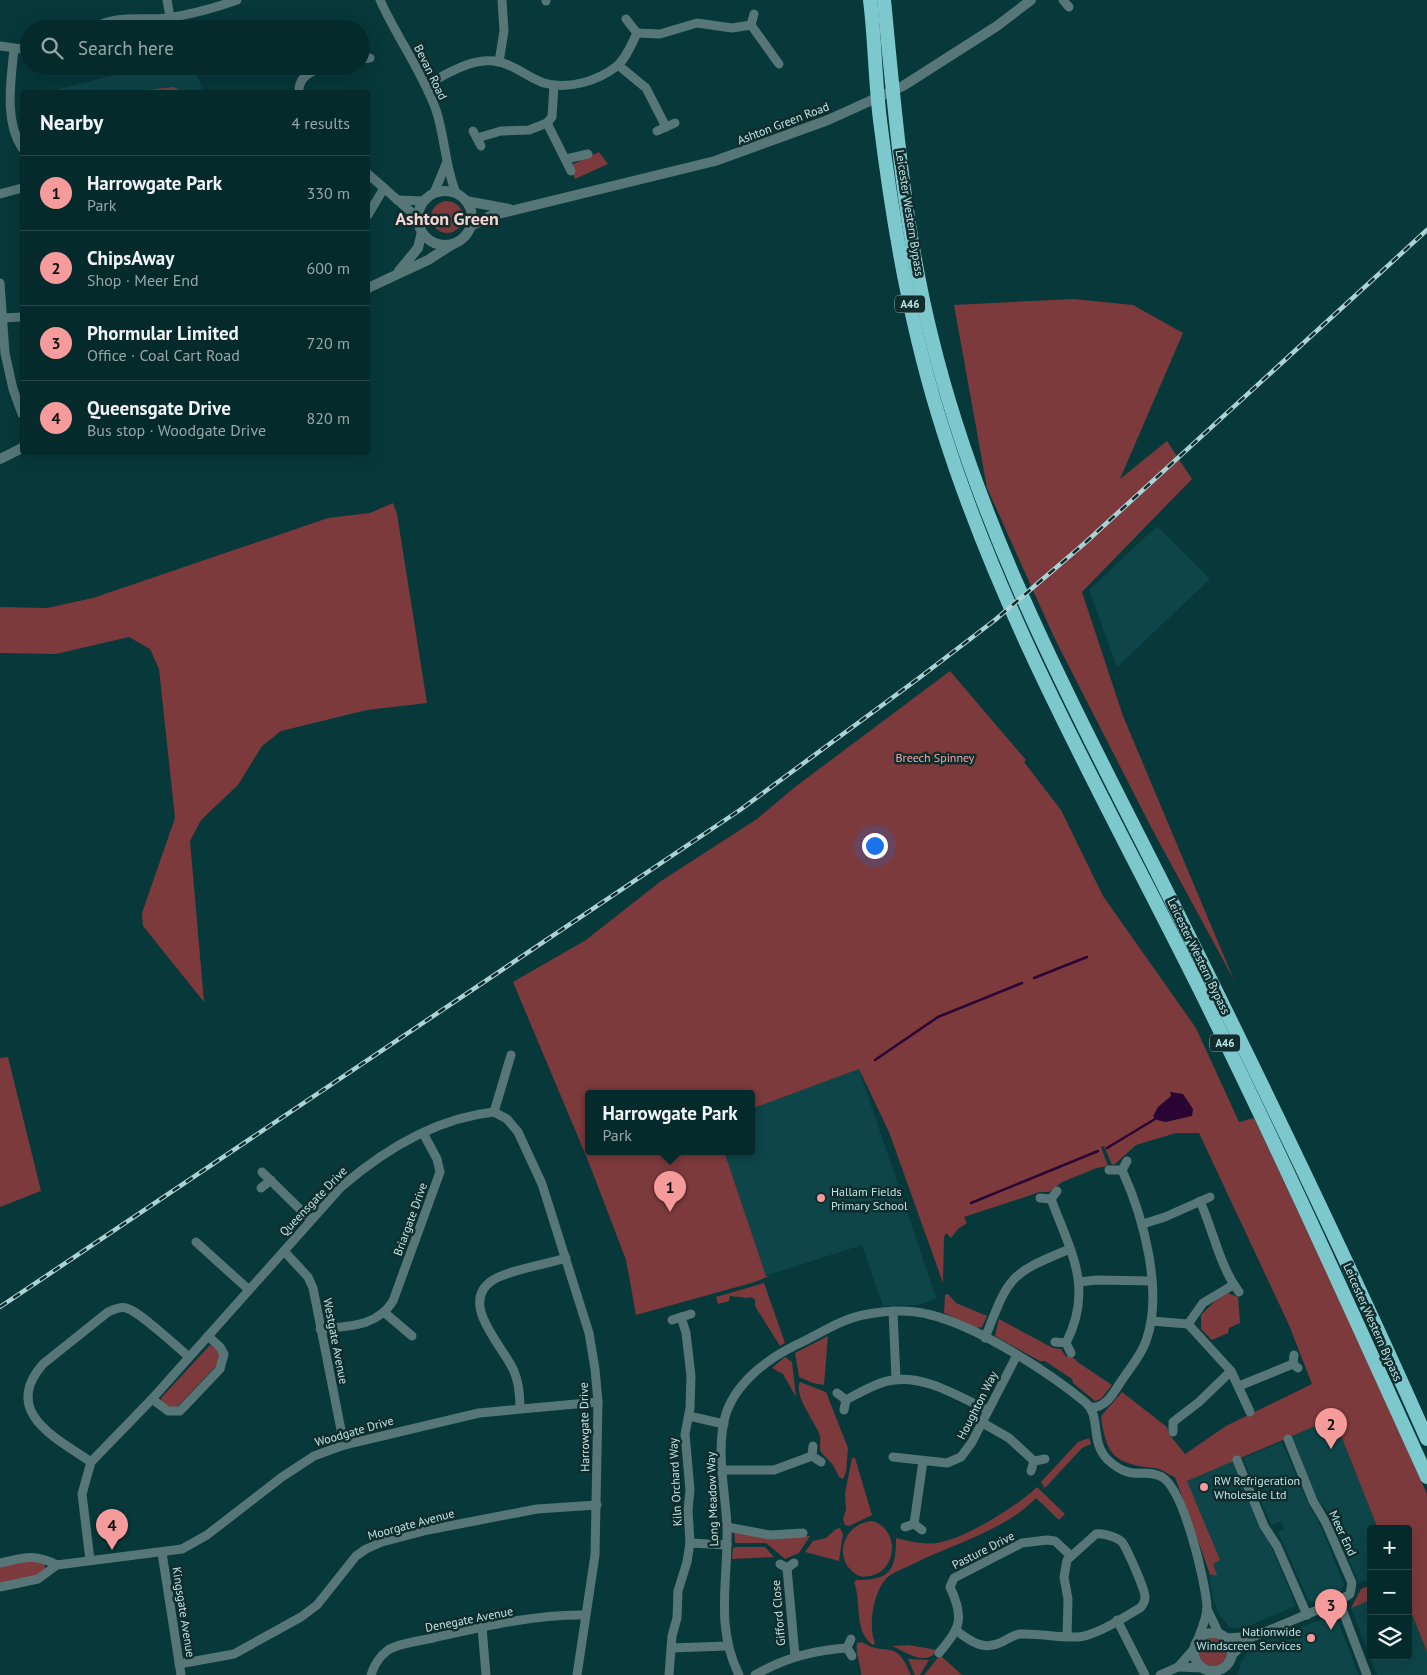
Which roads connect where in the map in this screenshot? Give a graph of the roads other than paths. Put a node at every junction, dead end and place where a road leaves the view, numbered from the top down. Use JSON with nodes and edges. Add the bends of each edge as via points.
{"nodes":[{"id":1,"x":167,"y":0,"type":"edge"},
{"id":2,"x":237,"y":0,"type":"edge"},
{"id":3,"x":380,"y":0,"type":"edge"},
{"id":4,"x":497,"y":0,"type":"edge"},
{"id":5,"x":870,"y":0,"type":"edge"},
{"id":6,"x":884,"y":0,"type":"edge"},
{"id":7,"x":1031,"y":0,"type":"edge"},
{"id":8,"x":754,"y":14,"type":"dead end"},
{"id":9,"x":170,"y":17,"type":"junction"},
{"id":10,"x":626,"y":19,"type":"dead end"},
{"id":11,"x":111,"y":20,"type":"edge"},
{"id":12,"x":752,"y":25,"type":"junction"},
{"id":13,"x":636,"y":33,"type":"junction"},
{"id":14,"x":0,"y":46,"type":"edge"},
{"id":15,"x":14,"y":49,"type":"junction"},
{"id":16,"x":20,"y":49,"type":"edge"},
{"id":17,"x":499,"y":62,"type":"junction"},
{"id":18,"x":779,"y":64,"type":"dead end"},
{"id":19,"x":618,"y":65,"type":"junction"},
{"id":20,"x":305,"y":75,"type":"edge"},
{"id":21,"x":426,"y":85,"type":"junction"},
{"id":22,"x":554,"y":85,"type":"junction"},
{"id":23,"x":299,"y":90,"type":"edge"},
{"id":24,"x":548,"y":123,"type":"junction"},
{"id":25,"x":658,"y":131,"type":"dead end"},
{"id":26,"x":477,"y":138,"type":"dead end"},
{"id":27,"x":20,"y":145,"type":"edge"},
{"id":28,"x":588,"y":154,"type":"dead end"},
{"id":29,"x":447,"y":159,"type":"junction"},
{"id":30,"x":566,"y":159,"type":"junction"},
{"id":31,"x":572,"y":171,"type":"dead end"},
{"id":32,"x":370,"y":176,"type":"edge"},
{"id":33,"x":384,"y":188,"type":"junction"},
{"id":34,"x":20,"y":189,"type":"edge"},
{"id":35,"x":434,"y":193,"type":"junction"},
{"id":36,"x":456,"y":193,"type":"junction"},
{"id":37,"x":0,"y":194,"type":"edge"},
{"id":38,"x":397,"y":200,"type":"junction"},
{"id":39,"x":424,"y":201,"type":"junction"},
{"id":40,"x":466,"y":201,"type":"junction"},
{"id":41,"x":517,"y":209,"type":"junction"},
{"id":42,"x":370,"y":212,"type":"edge"},
{"id":43,"x":418,"y":218,"type":"junction"},
{"id":44,"x":471,"y":226,"type":"junction"},
{"id":45,"x":422,"y":232,"type":"junction"},
{"id":46,"x":454,"y":244,"type":"junction"},
{"id":47,"x":397,"y":274,"type":"junction"},
{"id":48,"x":0,"y":284,"type":"edge"},
{"id":49,"x":370,"y":287,"type":"edge"},
{"id":50,"x":20,"y":317,"type":"edge"},
{"id":51,"x":3,"y":318,"type":"junction"},
{"id":52,"x":20,"y":408,"type":"edge"},
{"id":53,"x":20,"y":449,"type":"edge"},
{"id":54,"x":0,"y":459,"type":"edge"},
{"id":55,"x":511,"y":1053,"type":"dead end"},
{"id":56,"x":494,"y":1112,"type":"junction"},
{"id":57,"x":423,"y":1133,"type":"junction"},
{"id":58,"x":1127,"y":1161,"type":"dead end"},
{"id":59,"x":1109,"y":1170,"type":"dead end"},
{"id":60,"x":1122,"y":1170,"type":"junction"},
{"id":61,"x":262,"y":1172,"type":"dead end"},
{"id":62,"x":271,"y":1180,"type":"junction"},
{"id":63,"x":261,"y":1188,"type":"dead end"},
{"id":64,"x":1057,"y":1191,"type":"dead end"},
{"id":65,"x":1210,"y":1197,"type":"dead end"},
{"id":66,"x":1040,"y":1198,"type":"dead end"},
{"id":67,"x":1051,"y":1199,"type":"junction"},
{"id":68,"x":1200,"y":1201,"type":"junction"},
{"id":69,"x":311,"y":1220,"type":"junction"},
{"id":70,"x":1143,"y":1224,"type":"junction"},
{"id":71,"x":196,"y":1242,"type":"dead end"},
{"id":72,"x":214,"y":1244,"type":"dead end"},
{"id":73,"x":1070,"y":1249,"type":"junction"},
{"id":74,"x":284,"y":1251,"type":"junction"},
{"id":75,"x":207,"y":1252,"type":"junction"},
{"id":76,"x":566,"y":1258,"type":"junction"},
{"id":77,"x":1152,"y":1280,"type":"junction"},
{"id":78,"x":1079,"y":1282,"type":"junction"},
{"id":79,"x":248,"y":1289,"type":"junction"},
{"id":80,"x":893,"y":1311,"type":"junction"},
{"id":81,"x":386,"y":1313,"type":"junction"},
{"id":82,"x":691,"y":1314,"type":"dead end"},
{"id":83,"x":681,"y":1317,"type":"junction"},
{"id":84,"x":672,"y":1320,"type":"dead end"},
{"id":85,"x":1151,"y":1321,"type":"junction"},
{"id":86,"x":1188,"y":1324,"type":"junction"},
{"id":87,"x":320,"y":1329,"type":"junction"},
{"id":88,"x":208,"y":1336,"type":"junction"},
{"id":89,"x":413,"y":1336,"type":"dead end"},
{"id":90,"x":985,"y":1338,"type":"junction"},
{"id":91,"x":1055,"y":1342,"type":"dead end"},
{"id":92,"x":1066,"y":1343,"type":"junction"},
{"id":93,"x":1071,"y":1353,"type":"dead end"},
{"id":94,"x":1017,"y":1355,"type":"junction"},
{"id":95,"x":188,"y":1356,"type":"junction"},
{"id":96,"x":1295,"y":1362,"type":"dead end"},
{"id":97,"x":1230,"y":1371,"type":"junction"},
{"id":98,"x":896,"y":1380,"type":"junction"},
{"id":99,"x":1239,"y":1386,"type":"junction"},
{"id":100,"x":837,"y":1393,"type":"dead end"},
{"id":101,"x":152,"y":1399,"type":"junction"},
{"id":102,"x":846,"y":1400,"type":"junction"},
{"id":103,"x":598,"y":1402,"type":"junction"},
{"id":104,"x":1090,"y":1407,"type":"junction"},
{"id":105,"x":520,"y":1408,"type":"junction"},
{"id":106,"x":844,"y":1410,"type":"dead end"},
{"id":107,"x":987,"y":1410,"type":"junction"},
{"id":108,"x":1250,"y":1412,"type":"dead end"},
{"id":109,"x":689,"y":1416,"type":"junction"},
{"id":110,"x":981,"y":1422,"type":"junction"},
{"id":111,"x":724,"y":1424,"type":"junction"},
{"id":112,"x":1173,"y":1432,"type":"dead end"},
{"id":113,"x":1288,"y":1439,"type":"dead end"},
{"id":114,"x":1427,"y":1439,"type":"edge"},
{"id":115,"x":344,"y":1445,"type":"junction"},
{"id":116,"x":813,"y":1446,"type":"dead end"},
{"id":117,"x":812,"y":1456,"type":"junction"},
{"id":118,"x":894,"y":1457,"type":"dead end"},
{"id":119,"x":1044,"y":1459,"type":"dead end"},
{"id":120,"x":1237,"y":1460,"type":"dead end"},
{"id":121,"x":923,"y":1461,"type":"junction"},
{"id":122,"x":1034,"y":1461,"type":"junction"},
{"id":123,"x":91,"y":1462,"type":"junction"},
{"id":124,"x":821,"y":1462,"type":"dead end"},
{"id":125,"x":722,"y":1470,"type":"junction"},
{"id":126,"x":1031,"y":1471,"type":"dead end"},
{"id":127,"x":1427,"y":1477,"type":"edge"},
{"id":128,"x":597,"y":1505,"type":"junction"},
{"id":129,"x":727,"y":1527,"type":"junction"},
{"id":130,"x":922,"y":1530,"type":"dead end"},
{"id":131,"x":803,"y":1533,"type":"dead end"},
{"id":132,"x":690,"y":1543,"type":"junction"},
{"id":133,"x":727,"y":1544,"type":"junction"},
{"id":134,"x":162,"y":1553,"type":"junction"},
{"id":135,"x":1071,"y":1556,"type":"junction"},
{"id":136,"x":90,"y":1560,"type":"junction"},
{"id":137,"x":0,"y":1563,"type":"edge"},
{"id":138,"x":56,"y":1564,"type":"junction"},
{"id":139,"x":787,"y":1565,"type":"dead end"},
{"id":140,"x":0,"y":1587,"type":"edge"},
{"id":141,"x":1339,"y":1601,"type":"junction"},
{"id":142,"x":1207,"y":1609,"type":"junction"},
{"id":143,"x":585,"y":1615,"type":"junction"},
{"id":144,"x":1306,"y":1615,"type":"junction"},
{"id":145,"x":1117,"y":1620,"type":"junction"},
{"id":146,"x":482,"y":1627,"type":"junction"},
{"id":147,"x":957,"y":1632,"type":"junction"},
{"id":148,"x":1223,"y":1636,"type":"junction"},
{"id":149,"x":1255,"y":1636,"type":"junction"},
{"id":150,"x":1067,"y":1637,"type":"junction"},
{"id":151,"x":1198,"y":1639,"type":"junction"},
{"id":152,"x":727,"y":1646,"type":"junction"},
{"id":153,"x":671,"y":1648,"type":"junction"},
{"id":154,"x":1194,"y":1649,"type":"junction"},
{"id":155,"x":939,"y":1652,"type":"dead end"},
{"id":156,"x":795,"y":1656,"type":"junction"},
{"id":157,"x":852,"y":1656,"type":"dead end"},
{"id":158,"x":1230,"y":1659,"type":"junction"},
{"id":159,"x":179,"y":1664,"type":"junction"},
{"id":160,"x":1178,"y":1667,"type":"junction"},
{"id":161,"x":1208,"y":1671,"type":"edge"},
{"id":162,"x":181,"y":1675,"type":"edge"},
{"id":163,"x":371,"y":1675,"type":"edge"},
{"id":164,"x":486,"y":1675,"type":"edge"},
{"id":165,"x":577,"y":1675,"type":"edge"},
{"id":166,"x":669,"y":1675,"type":"edge"},
{"id":167,"x":739,"y":1675,"type":"edge"},
{"id":168,"x":755,"y":1675,"type":"edge"},
{"id":169,"x":1145,"y":1675,"type":"edge"},
{"id":170,"x":1160,"y":1675,"type":"edge"},
{"id":171,"x":1227,"y":1675,"type":"edge"},
{"id":172,"x":1367,"y":1675,"type":"edge"}],
"edges":[{"from":1,"to":9,"type":"street"},
{"from":2,"to":9,"type":"street"},
{"from":3,"to":21,"type":"street","name":"Bevan Road"},
{"from":4,"to":17,"type":"street","via":[[504,31]]},
{"from":5,"to":127,"type":"highway","name":"Leicester Western Bypass","number":"A46","via":[[892,207],[910,302],[943,430],[979,534],[1012,615],[1198,986],[1309,1217]]},
{"from":6,"to":114,"type":"highway","name":"Leicester Western Bypass","number":"A46","via":[[905,199],[932,340],[978,490],[1016,586],[1274,1112]]},
{"from":7,"to":41,"type":"street","name":"Ashton Green Road","via":[[997,26],[896,90],[828,120],[715,161]]},
{"from":8,"to":12,"type":"street"},
{"from":9,"to":11,"type":"street"},
{"from":10,"to":13,"type":"street"},
{"from":12,"to":13,"type":"street","via":[[732,28],[697,23],[660,34]]},
{"from":12,"to":18,"type":"street"},
{"from":13,"to":19,"type":"street"},
{"from":14,"to":15,"type":"street"},
{"from":15,"to":16,"type":"street"},
{"from":15,"to":27,"type":"street","via":[[10,88],[13,122]]},
{"from":17,"to":21,"type":"street","via":[[463,66]]},
{"from":17,"to":22,"type":"street"},
{"from":19,"to":22,"type":"street","via":[[588,81]]},
{"from":19,"to":25,"type":"street","via":[[646,88],[671,125]]},
{"from":20,"to":23,"type":"street"},
{"from":21,"to":29,"type":"street","name":"Bevan Road","via":[[444,139]]},
{"from":22,"to":24,"type":"street","via":[[552,117]]},
{"from":24,"to":26,"type":"street","via":[[528,130],[501,130]]},
{"from":24,"to":30,"type":"street"},
{"from":28,"to":30,"type":"street"},
{"from":29,"to":35,"type":"street","name":"Bevan Road"},
{"from":29,"to":36,"type":"street","name":"Bevan Road"},
{"from":30,"to":31,"type":"street"},
{"from":32,"to":33,"type":"street"},
{"from":33,"to":38,"type":"street"},
{"from":33,"to":42,"type":"street"},
{"from":34,"to":37,"type":"street"},
{"from":35,"to":36,"type":"street","via":[[441,190]]},
{"from":35,"to":39,"type":"street"},
{"from":36,"to":40,"type":"street","name":"Ashton Green Road"},
{"from":38,"to":39,"type":"street"},
{"from":38,"to":43,"type":"street"},
{"from":39,"to":43,"type":"street"},
{"from":40,"to":41,"type":"street","name":"Ashton Green Road"},
{"from":40,"to":44,"type":"street","via":[[472,215]]},
{"from":41,"to":44,"type":"street","name":"Ashton Green Road","via":[[490,216]]},
{"from":43,"to":45,"type":"street"},
{"from":44,"to":46,"type":"street","name":"Ashton Green Road","via":[[465,236]]},
{"from":45,"to":46,"type":"street","via":[[439,244]]},
{"from":45,"to":47,"type":"street","name":"Ashton Green Road","via":[[418,248]]},
{"from":46,"to":47,"type":"street","name":"Ashton Green Road"},
{"from":47,"to":49,"type":"street","name":"Ashton Green Road"},
{"from":48,"to":51,"type":"street"},
{"from":50,"to":51,"type":"street"},
{"from":51,"to":52,"type":"street","via":[[5,353]]},
{"from":53,"to":54,"type":"street"},
{"from":55,"to":56,"type":"street"},
{"from":56,"to":57,"type":"street","name":"Queensgate Drive","via":[[456,1119]]},
{"from":56,"to":76,"type":"street","name":"Harrowgate Drive","via":[[507,1119],[518,1132],[542,1184]]},
{"from":57,"to":69,"type":"street","name":"Queensgate Drive","via":[[361,1170]]},
{"from":57,"to":81,"type":"street","name":"Briargate Drive","via":[[440,1172]]},
{"from":58,"to":60,"type":"street"},
{"from":59,"to":60,"type":"street"},
{"from":60,"to":70,"type":"street"},
{"from":61,"to":62,"type":"street"},
{"from":62,"to":63,"type":"street"},
{"from":62,"to":69,"type":"street"},
{"from":64,"to":67,"type":"street"},
{"from":65,"to":68,"type":"street"},
{"from":66,"to":67,"type":"street"},
{"from":67,"to":73,"type":"street"},
{"from":68,"to":70,"type":"street"},
{"from":68,"to":86,"type":"street","via":[[1236,1289],[1203,1303]]},
{"from":69,"to":74,"type":"street","name":"Queensgate Drive"},
{"from":70,"to":77,"type":"street"},
{"from":71,"to":75,"type":"street"},
{"from":72,"to":75,"type":"street"},
{"from":73,"to":78,"type":"street"},
{"from":73,"to":90,"type":"street","via":[[1025,1268],[1012,1279],[1002,1294]]},
{"from":74,"to":79,"type":"street","name":"Queensgate Drive"},
{"from":74,"to":87,"type":"street","name":"Westgate Avenue","via":[[308,1277]]},
{"from":75,"to":79,"type":"street"},
{"from":76,"to":103,"type":"street","name":"Harrowgate Drive","via":[[589,1333]]},
{"from":76,"to":105,"type":"street","via":[[493,1280],[481,1295],[481,1312],[486,1325],[514,1369]]},
{"from":77,"to":78,"type":"street"},
{"from":77,"to":85,"type":"street"},
{"from":78,"to":92,"type":"street","via":[[1078,1319]]},
{"from":79,"to":88,"type":"street","name":"Queensgate Drive"},
{"from":80,"to":90,"type":"street","name":"Long Meadow Way","via":[[928,1314]]},
{"from":80,"to":98,"type":"street"},
{"from":80,"to":111,"type":"street","name":"Long Meadow Way","via":[[853,1318],[766,1362],[730,1404]]},
{"from":81,"to":87,"type":"street","via":[[375,1320]]},
{"from":81,"to":89,"type":"street"},
{"from":82,"to":83,"type":"street"},
{"from":83,"to":84,"type":"street"},
{"from":83,"to":109,"type":"street","name":"Kiln Orchard Way","via":[[691,1372]]},
{"from":85,"to":86,"type":"street"},
{"from":85,"to":104,"type":"street","via":[[1143,1348],[1114,1392],[1104,1404]]},
{"from":86,"to":97,"type":"street"},
{"from":87,"to":115,"type":"street","name":"Westgate Avenue"},
{"from":88,"to":95,"type":"street","name":"Queensgate Drive"},
{"from":88,"to":101,"type":"street","via":[[224,1354],[220,1369],[180,1411],[168,1411]]},
{"from":90,"to":94,"type":"street","name":"Long Meadow Way"},
{"from":91,"to":92,"type":"street"},
{"from":92,"to":93,"type":"street"},
{"from":94,"to":104,"type":"street","name":"Long Meadow Way","via":[[1053,1376]]},
{"from":94,"to":107,"type":"street","name":"Houghton Way"},
{"from":95,"to":101,"type":"street","name":"Queensgate Drive"},
{"from":95,"to":123,"type":"street","via":[[138,1314],[127,1308],[116,1308],[43,1364],[29,1390],[31,1414],[38,1425]]},
{"from":96,"to":99,"type":"street"},
{"from":97,"to":99,"type":"street"},
{"from":97,"to":112,"type":"street","via":[[1200,1402],[1173,1422]]},
{"from":98,"to":102,"type":"street","via":[[880,1383]]},
{"from":98,"to":107,"type":"street","via":[[924,1383]]},
{"from":99,"to":108,"type":"street"},
{"from":100,"to":102,"type":"street"},
{"from":101,"to":123,"type":"street","name":"Queensgate Drive"},
{"from":102,"to":106,"type":"street"},
{"from":103,"to":105,"type":"street","name":"Woodgate Drive"},
{"from":103,"to":128,"type":"street","name":"Harrowgate Drive"},
{"from":104,"to":142,"type":"street","via":[[1099,1449],[1109,1461],[1131,1475],[1155,1475],[1170,1484],[1200,1564]]},
{"from":105,"to":115,"type":"street","name":"Woodgate Drive","via":[[478,1413]]},
{"from":107,"to":110,"type":"street","name":"Houghton Way"},
{"from":109,"to":111,"type":"street"},
{"from":109,"to":132,"type":"street","name":"Kiln Orchard Way","via":[[685,1434]]},
{"from":110,"to":121,"type":"street","name":"Houghton Way","via":[[961,1458],[947,1463]]},
{"from":110,"to":122,"type":"street","via":[[1009,1438]]},
{"from":111,"to":125,"type":"street","name":"Long Meadow Way"},
{"from":113,"to":141,"type":"street","name":"Meer End","via":[[1352,1583],[1350,1594]]},
{"from":115,"to":134,"type":"street","name":"Woodgate Drive","via":[[306,1461],[194,1544]]},
{"from":116,"to":117,"type":"street"},
{"from":117,"to":124,"type":"street"},
{"from":117,"to":125,"type":"street","via":[[774,1470]]},
{"from":118,"to":121,"type":"street","name":"Houghton Way"},
{"from":119,"to":122,"type":"street"},
{"from":120,"to":144,"type":"street"},
{"from":121,"to":130,"type":"street","via":[[909,1526]]},
{"from":122,"to":126,"type":"street"},
{"from":123,"to":136,"type":"street","name":"Queensgate Drive","via":[[82,1494]]},
{"from":125,"to":129,"type":"street","name":"Long Meadow Way"},
{"from":128,"to":143,"type":"street","name":"Harrowgate Drive","via":[[595,1555]]},
{"from":128,"to":159,"type":"street","name":"Moorgate Avenue","via":[[566,1506],[478,1520],[374,1545],[356,1556],[317,1605],[301,1617],[234,1654]]},
{"from":129,"to":131,"type":"street","via":[[770,1534]]},
{"from":129,"to":133,"type":"street","name":"Long Meadow Way"},
{"from":132,"to":133,"type":"street"},
{"from":132,"to":153,"type":"street","name":"Kiln Orchard Way","via":[[678,1591]]},
{"from":133,"to":152,"type":"street","name":"Long Meadow Way","via":[[724,1609]]},
{"from":134,"to":136,"type":"street","name":"Woodgate Drive"},
{"from":134,"to":159,"type":"street","name":"Kingsgate Avenue"},
{"from":135,"to":145,"type":"street","via":[[1096,1534],[1102,1533],[1122,1542],[1146,1597],[1140,1608]]},
{"from":135,"to":147,"type":"street","name":"Pasture Drive","via":[[1055,1541],[1030,1541],[954,1578],[950,1587],[956,1601]]},
{"from":135,"to":150,"type":"street","via":[[1067,1560],[1064,1577],[1068,1598]]},
{"from":136,"to":138,"type":"street","name":"Woodgate Drive"},
{"from":137,"to":138,"type":"street","name":"Woodgate Drive","via":[[32,1556]]},
{"from":138,"to":140,"type":"street","via":[[38,1579]]},
{"from":139,"to":156,"type":"street","name":"Gifford Close"},
{"from":141,"to":144,"type":"street"},
{"from":141,"to":172,"type":"street"},
{"from":142,"to":148,"type":"street"},
{"from":142,"to":151,"type":"street"},
{"from":143,"to":146,"type":"street","name":"Denegate Avenue"},
{"from":143,"to":165,"type":"street","name":"Harrowgate Drive"},
{"from":144,"to":149,"type":"street"},
{"from":145,"to":150,"type":"street","via":[[1088,1635]]},
{"from":145,"to":169,"type":"street"},
{"from":146,"to":163,"type":"street","name":"Denegate Avenue","via":[[390,1649]]},
{"from":146,"to":164,"type":"street"},
{"from":147,"to":150,"type":"street","via":[[973,1644],[982,1646],[997,1644],[1019,1634]]},
{"from":147,"to":155,"type":"street"},
{"from":148,"to":149,"type":"street"},
{"from":148,"to":151,"type":"street","via":[[1208,1633]]},
{"from":148,"to":158,"type":"street","via":[[1230,1643]]},
{"from":149,"to":158,"type":"street"},
{"from":151,"to":154,"type":"street"},
{"from":152,"to":153,"type":"street"},
{"from":152,"to":167,"type":"street","name":"Long Meadow Way"},
{"from":153,"to":166,"type":"street","name":"Kiln Orchard Way"},
{"from":154,"to":160,"type":"street"},
{"from":154,"to":161,"type":"street","via":[[1196,1660]]},
{"from":156,"to":157,"type":"street","via":[[849,1643]]},
{"from":156,"to":168,"type":"street"},
{"from":158,"to":161,"type":"street","via":[[1220,1669]]},
{"from":158,"to":171,"type":"street"},
{"from":159,"to":162,"type":"street","name":"Kingsgate Avenue"},
{"from":160,"to":161,"type":"street"},
{"from":160,"to":170,"type":"street"}]}
